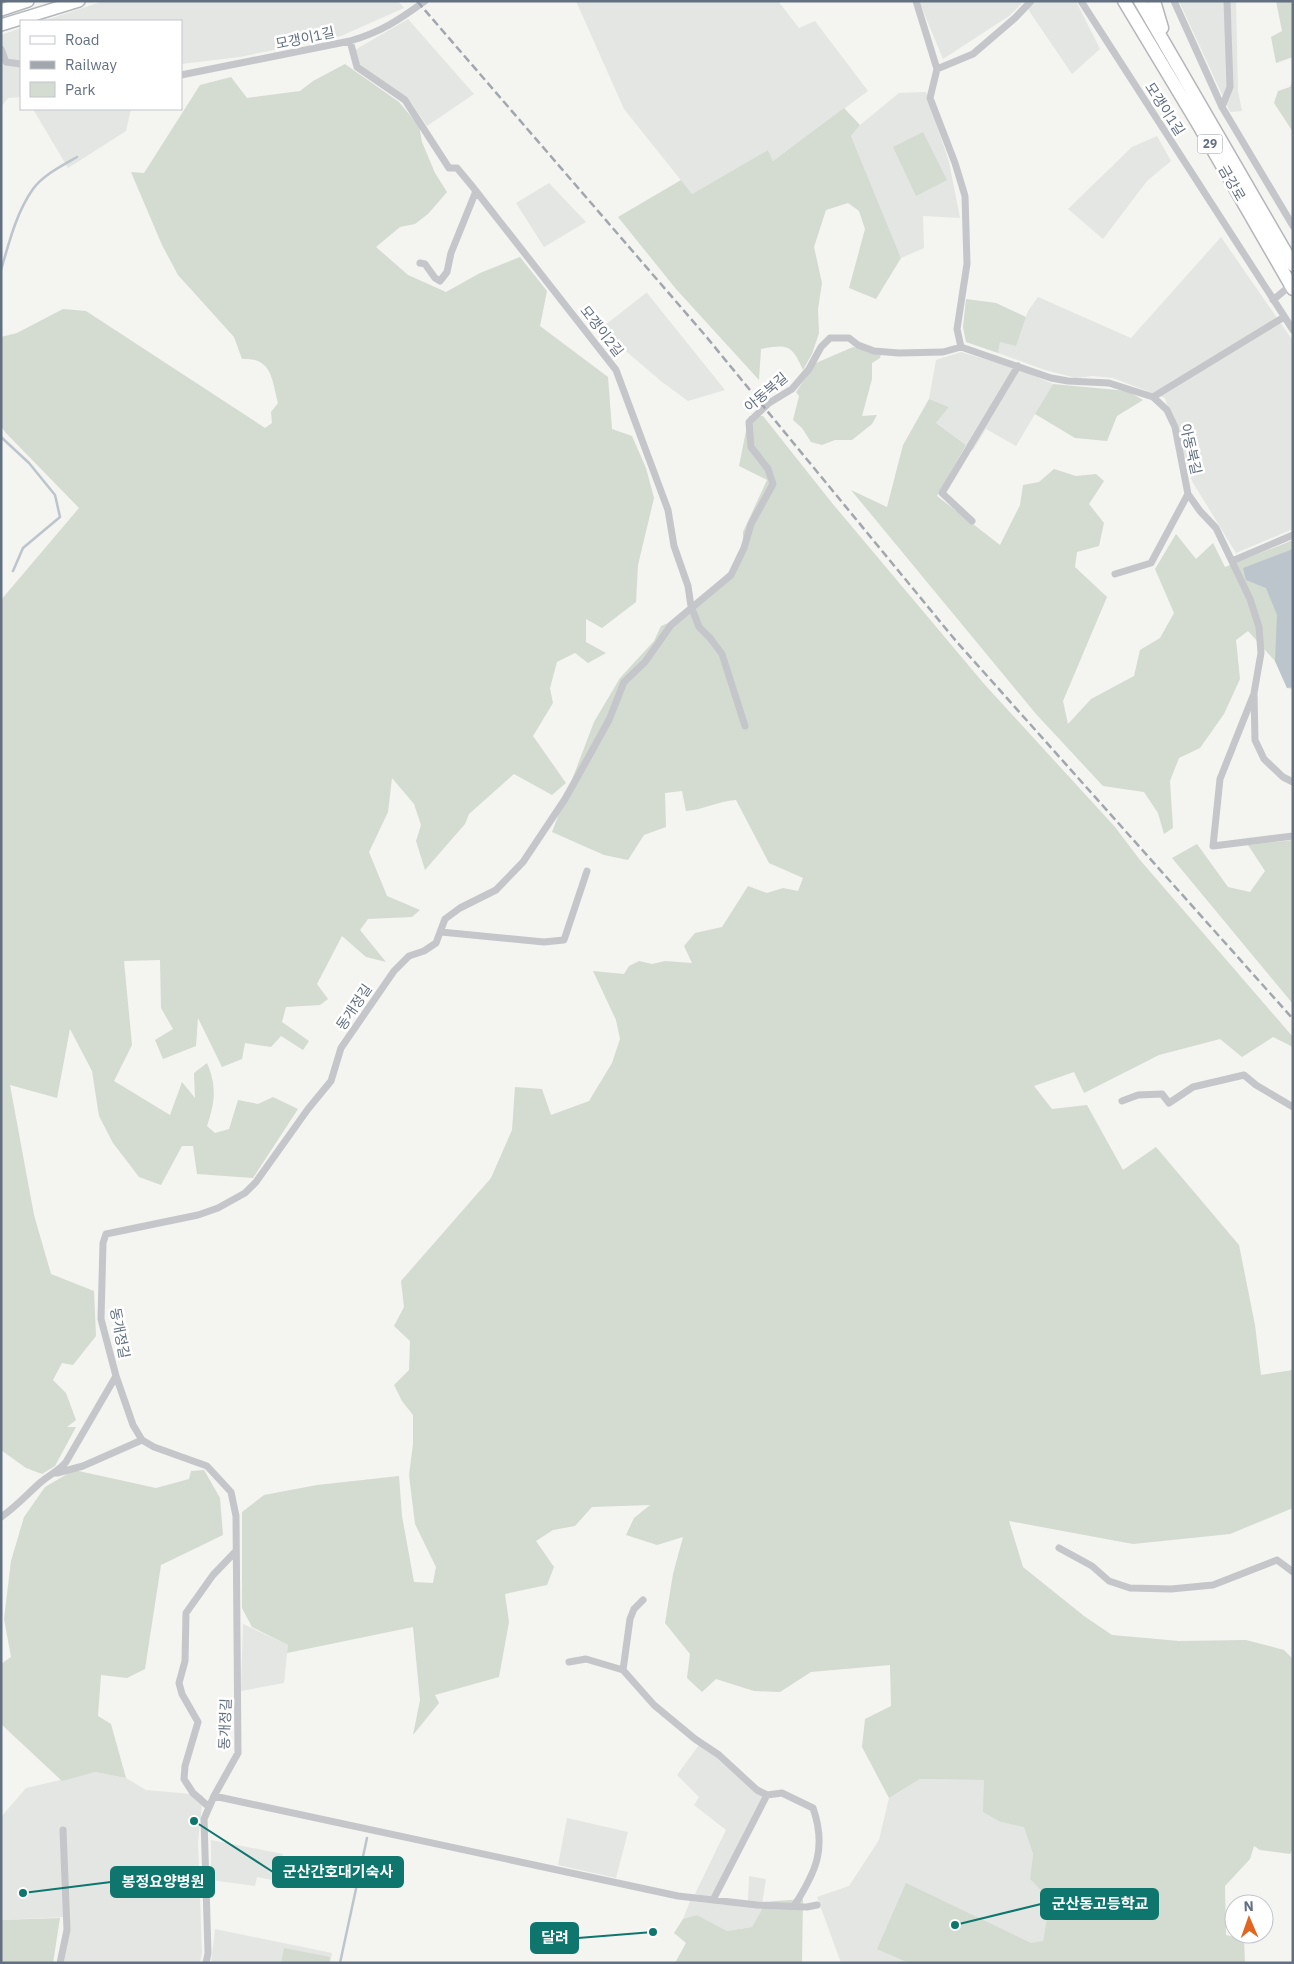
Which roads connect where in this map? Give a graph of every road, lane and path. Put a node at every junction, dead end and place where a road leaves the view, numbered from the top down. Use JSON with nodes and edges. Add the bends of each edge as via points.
{"nodes":[{"id":1,"x":28,"y":1,"type":"edge"},
{"id":2,"x":79,"y":1,"type":"edge"},
{"id":3,"x":425,"y":1,"type":"edge"},
{"id":4,"x":916,"y":1,"type":"edge"},
{"id":5,"x":1031,"y":1,"type":"edge"},
{"id":6,"x":1081,"y":1,"type":"edge"},
{"id":7,"x":1114,"y":1,"type":"edge"},
{"id":8,"x":1124,"y":1,"type":"edge"},
{"id":9,"x":1140,"y":1,"type":"edge"},
{"id":10,"x":1154,"y":1,"type":"edge"},
{"id":11,"x":1174,"y":1,"type":"edge"},
{"id":12,"x":1227,"y":1,"type":"edge"},
{"id":13,"x":1,"y":10,"type":"edge"},
{"id":14,"x":1,"y":25,"type":"edge"},
{"id":15,"x":350,"y":41,"type":"junction"},
{"id":16,"x":1168,"y":47,"type":"junction"},
{"id":17,"x":1,"y":49,"type":"edge"},
{"id":18,"x":20,"y":64,"type":"edge"},
{"id":19,"x":937,"y":69,"type":"junction"},
{"id":20,"x":182,"y":75,"type":"edge"},
{"id":21,"x":1222,"y":107,"type":"junction"},
{"id":22,"x":1198,"y":124,"type":"junction"},
{"id":23,"x":476,"y":191,"type":"junction"},
{"id":24,"x":1293,"y":226,"type":"edge"},
{"id":25,"x":420,"y":263,"type":"dead end"},
{"id":26,"x":1293,"y":264,"type":"edge"},
{"id":27,"x":1289,"y":290,"type":"edge"},
{"id":28,"x":1273,"y":300,"type":"junction"},
{"id":29,"x":1284,"y":318,"type":"junction"},
{"id":30,"x":1293,"y":330,"type":"edge"},
{"id":31,"x":961,"y":347,"type":"junction"},
{"id":32,"x":1018,"y":366,"type":"junction"},
{"id":33,"x":1153,"y":397,"type":"junction"},
{"id":34,"x":1188,"y":494,"type":"junction"},
{"id":35,"x":972,"y":520,"type":"dead end"},
{"id":36,"x":1293,"y":536,"type":"edge"},
{"id":37,"x":1232,"y":561,"type":"junction"},
{"id":38,"x":1115,"y":574,"type":"dead end"},
{"id":39,"x":692,"y":606,"type":"junction"},
{"id":40,"x":1254,"y":693,"type":"junction"},
{"id":41,"x":745,"y":726,"type":"dead end"},
{"id":42,"x":1293,"y":782,"type":"edge"},
{"id":43,"x":1293,"y":836,"type":"edge"},
{"id":44,"x":587,"y":871,"type":"dead end"},
{"id":45,"x":441,"y":932,"type":"junction"},
{"id":46,"x":1122,"y":1101,"type":"dead end"},
{"id":47,"x":1293,"y":1108,"type":"edge"},
{"id":48,"x":116,"y":1376,"type":"junction"},
{"id":49,"x":142,"y":1440,"type":"junction"},
{"id":50,"x":56,"y":1473,"type":"junction"},
{"id":51,"x":1,"y":1517,"type":"edge"},
{"id":52,"x":1059,"y":1548,"type":"dead end"},
{"id":53,"x":236,"y":1551,"type":"junction"},
{"id":54,"x":1293,"y":1572,"type":"edge"},
{"id":55,"x":643,"y":1600,"type":"dead end"},
{"id":56,"x":569,"y":1662,"type":"dead end"},
{"id":57,"x":624,"y":1670,"type":"junction"},
{"id":58,"x":766,"y":1795,"type":"junction"},
{"id":59,"x":214,"y":1796,"type":"junction"},
{"id":60,"x":209,"y":1807,"type":"junction"},
{"id":61,"x":63,"y":1830,"type":"dead end"},
{"id":62,"x":713,"y":1900,"type":"junction"},
{"id":63,"x":817,"y":1905,"type":"dead end"},
{"id":64,"x":794,"y":1906,"type":"junction"},
{"id":65,"x":60,"y":1963,"type":"edge"},
{"id":66,"x":206,"y":1963,"type":"edge"}],
"edges":[{"from":1,"to":13,"type":"main road"},
{"from":2,"to":14,"type":"main road"},
{"from":3,"to":15,"type":"street","name":"모갱이1길","via":[[394,24]]},
{"from":4,"to":19,"type":"street"},
{"from":5,"to":19,"type":"street","via":[[973,54]]},
{"from":6,"to":28,"type":"street","name":"모갱이1길"},
{"from":7,"to":22,"type":"highway","via":[[1188,116]]},
{"from":8,"to":22,"type":"highway","name":"금강로","number":"29"},
{"from":9,"to":16,"type":"highway","name":"금강로","number":"29"},
{"from":10,"to":16,"type":"highway"},
{"from":11,"to":21,"type":"street"},
{"from":12,"to":21,"type":"street","via":[[1230,87]]},
{"from":15,"to":20,"type":"street","name":"모갱이1길"},
{"from":15,"to":23,"type":"street","name":"모갱이2길","via":[[357,67],[405,100],[449,168],[457,168]]},
{"from":16,"to":26,"type":"highway","name":"금강로","number":"29"},
{"from":17,"to":18,"type":"street","via":[[6,62]]},
{"from":19,"to":31,"type":"street","via":[[930,98],[965,196],[967,264],[957,329]]},
{"from":21,"to":24,"type":"street"},
{"from":22,"to":27,"type":"highway","name":"금강로","number":"29"},
{"from":23,"to":25,"type":"street","via":[[451,253],[447,272],[440,281],[434,278],[425,264]]},
{"from":23,"to":39,"type":"street","name":"모갱이2길","via":[[616,370],[668,510],[674,546]]},
{"from":27,"to":28,"type":"street"},
{"from":28,"to":29,"type":"street","name":"모갱이1길"},
{"from":29,"to":30,"type":"street","name":"모갱이1길"},
{"from":29,"to":33,"type":"street"},
{"from":31,"to":32,"type":"street","name":"아동북길"},
{"from":31,"to":39,"type":"street","name":"아동북길","via":[[944,352],[899,353],[858,346],[849,338],[830,338],[792,390],[769,402],[750,422],[751,447],[768,470],[773,484],[751,524],[731,575]]},
{"from":32,"to":33,"type":"street","name":"아동북길","via":[[1058,379],[1110,383]]},
{"from":32,"to":35,"type":"street","via":[[942,493]]},
{"from":33,"to":34,"type":"street","name":"아동북길","via":[[1167,410],[1175,427]]},
{"from":34,"to":37,"type":"street","name":"아동북길","via":[[1216,528]]},
{"from":34,"to":38,"type":"street","via":[[1151,563]]},
{"from":36,"to":37,"type":"street"},
{"from":37,"to":40,"type":"street","name":"아동북길","via":[[1259,627],[1261,653]]},
{"from":39,"to":41,"type":"street","name":"모갱이2길","via":[[699,627],[722,654]]},
{"from":39,"to":45,"type":"street","name":"동개정길","via":[[671,625],[645,662],[624,682],[609,720],[565,799],[525,858],[496,890],[445,919]]},
{"from":40,"to":42,"type":"street","name":"아동북길","via":[[1256,740],[1264,759]]},
{"from":40,"to":43,"type":"street","name":"아동북길","via":[[1220,779],[1213,846]]},
{"from":44,"to":45,"type":"street","via":[[564,940],[544,942]]},
{"from":45,"to":48,"type":"street","name":"동개정길","via":[[436,943],[409,956],[394,971],[341,1048],[331,1081],[245,1193],[198,1215],[106,1234],[101,1319]]},
{"from":46,"to":47,"type":"street","via":[[1138,1095],[1162,1094],[1169,1103],[1193,1087],[1244,1074]]},
{"from":48,"to":49,"type":"street","name":"동개정길","via":[[132,1425]]},
{"from":48,"to":50,"type":"street","via":[[66,1462]]},
{"from":49,"to":50,"type":"street","via":[[83,1466]]},
{"from":49,"to":53,"type":"street","name":"동개정길","via":[[207,1466],[231,1492],[236,1516]]},
{"from":50,"to":51,"type":"street"},
{"from":52,"to":54,"type":"street","via":[[1092,1566],[1109,1581],[1130,1588],[1172,1590],[1213,1585],[1277,1560]]},
{"from":53,"to":59,"type":"street","name":"동개정길","via":[[238,1753]]},
{"from":53,"to":60,"type":"street","via":[[213,1575],[186,1613],[185,1660],[179,1683],[198,1722],[184,1779],[193,1793]]},
{"from":55,"to":57,"type":"street","via":[[630,1619]]},
{"from":56,"to":57,"type":"street","via":[[586,1659]]},
{"from":57,"to":58,"type":"street","via":[[654,1705]]},
{"from":58,"to":62,"type":"street"},
{"from":58,"to":64,"type":"street","via":[[782,1793],[813,1808],[818,1821],[821,1839],[817,1858],[808,1884]]},
{"from":59,"to":60,"type":"street","name":"동개정길"},
{"from":59,"to":62,"type":"street","via":[[678,1896]]},
{"from":60,"to":66,"type":"street","name":"동개정길","via":[[204,1819]]},
{"from":61,"to":65,"type":"street","via":[[67,1930]]},
{"from":62,"to":64,"type":"street"},
{"from":63,"to":64,"type":"street"}]}
